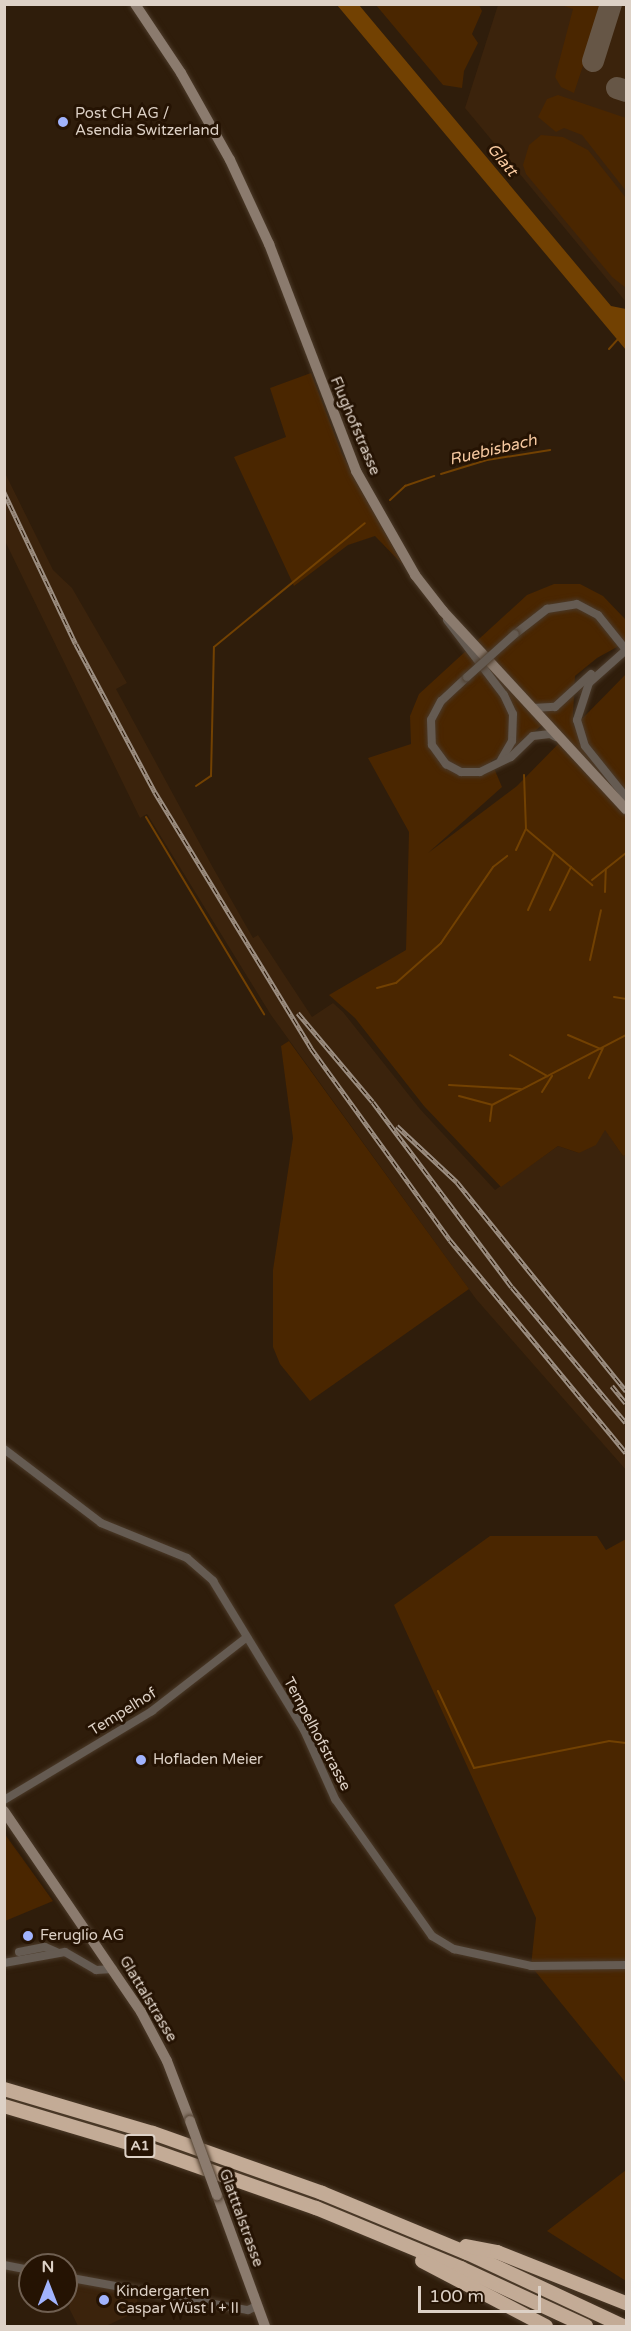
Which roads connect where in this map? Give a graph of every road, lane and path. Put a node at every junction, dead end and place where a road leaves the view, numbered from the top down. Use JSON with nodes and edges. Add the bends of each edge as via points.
{"nodes":[{"id":1,"x":135,"y":4,"type":"edge"},
{"id":2,"x":443,"y":611,"type":"junction"},
{"id":3,"x":626,"y":650,"type":"edge"},
{"id":4,"x":532,"y":708,"type":"junction"},
{"id":5,"x":564,"y":742,"type":"junction"},
{"id":6,"x":498,"y":764,"type":"junction"},
{"id":7,"x":627,"y":797,"type":"edge"},
{"id":8,"x":627,"y":809,"type":"edge"},
{"id":9,"x":4,"y":1449,"type":"edge"},
{"id":10,"x":247,"y":1637,"type":"junction"},
{"id":11,"x":4,"y":1800,"type":"edge"},
{"id":12,"x":4,"y":1811,"type":"edge"},
{"id":13,"x":19,"y":1952,"type":"dead end"},
{"id":14,"x":57,"y":1952,"type":"junction"},
{"id":15,"x":4,"y":1963,"type":"edge"},
{"id":16,"x":627,"y":1965,"type":"edge"},
{"id":17,"x":113,"y":1969,"type":"junction"},
{"id":18,"x":4,"y":2089,"type":"edge"},
{"id":19,"x":4,"y":2106,"type":"edge"},
{"id":20,"x":190,"y":2121,"type":"joint"},
{"id":21,"x":386,"y":2236,"type":"junction"},
{"id":22,"x":434,"y":2239,"type":"junction"},
{"id":23,"x":78,"y":2279,"type":"edge"},
{"id":24,"x":627,"y":2303,"type":"edge"},
{"id":25,"x":257,"y":2306,"type":"junction"},
{"id":26,"x":265,"y":2326,"type":"edge"},
{"id":27,"x":546,"y":2326,"type":"edge"},
{"id":28,"x":586,"y":2326,"type":"edge"},
{"id":29,"x":623,"y":2326,"type":"edge"}],
"edges":[{"from":1,"to":2,"type":"main road","name":"Flughofstrasse","via":[[181,73],[230,159],[269,244],[356,471],[415,575]]},
{"from":2,"to":4,"type":"main road","name":"Flughofstrasse"},
{"from":2,"to":6,"type":"street","via":[[454,632],[504,695],[513,714],[512,741]]},
{"from":3,"to":4,"type":"street","via":[[599,667],[555,707]]},
{"from":3,"to":6,"type":"street","bridge":true,"via":[[598,615],[577,604],[547,609],[515,634],[437,707],[430,727],[432,745],[446,764],[461,772],[480,772]]},
{"from":3,"to":7,"type":"street","via":[[589,683],[577,720],[585,746]]},
{"from":4,"to":5,"type":"main road","name":"Flughofstrasse"},
{"from":5,"to":6,"type":"street","via":[[540,733]]},
{"from":5,"to":8,"type":"main road","name":"Flughofstrasse"},
{"from":9,"to":10,"type":"street","name":"Tempelhofstrasse","via":[[101,1523],[187,1558],[202,1570]]},
{"from":10,"to":11,"type":"street","name":"Tempelhof","via":[[152,1711]]},
{"from":10,"to":16,"type":"street","name":"Tempelhofstrasse","via":[[304,1730],[335,1798],[432,1936],[454,1949],[531,1966]]},
{"from":12,"to":17,"type":"main road","name":"Glattalstrasse"},
{"from":13,"to":14,"type":"street","via":[[45,1947]]},
{"from":14,"to":15,"type":"street"},
{"from":14,"to":17,"type":"street","via":[[73,1955],[96,1970]]},
{"from":17,"to":20,"type":"main road","name":"Glattalstrasse","via":[[157,2041]]},
{"from":18,"to":22,"type":"highway","number":"A1","via":[[227,2158]]},
{"from":19,"to":21,"type":"highway","number":"A1","via":[[191,2163]]},
{"from":20,"to":25,"type":"main road","name":"Glatttalstrasse","bridge":true},
{"from":21,"to":27,"type":"highway","via":[[420,2260]]},
{"from":21,"to":28,"type":"highway","number":"A1"},
{"from":22,"to":24,"type":"highway","via":[[496,2253]]},
{"from":22,"to":29,"type":"highway","number":"A1"},
{"from":23,"to":25,"type":"street","via":[[248,2310]]},
{"from":25,"to":26,"type":"main road","name":"Glatttalstrasse"}]}
